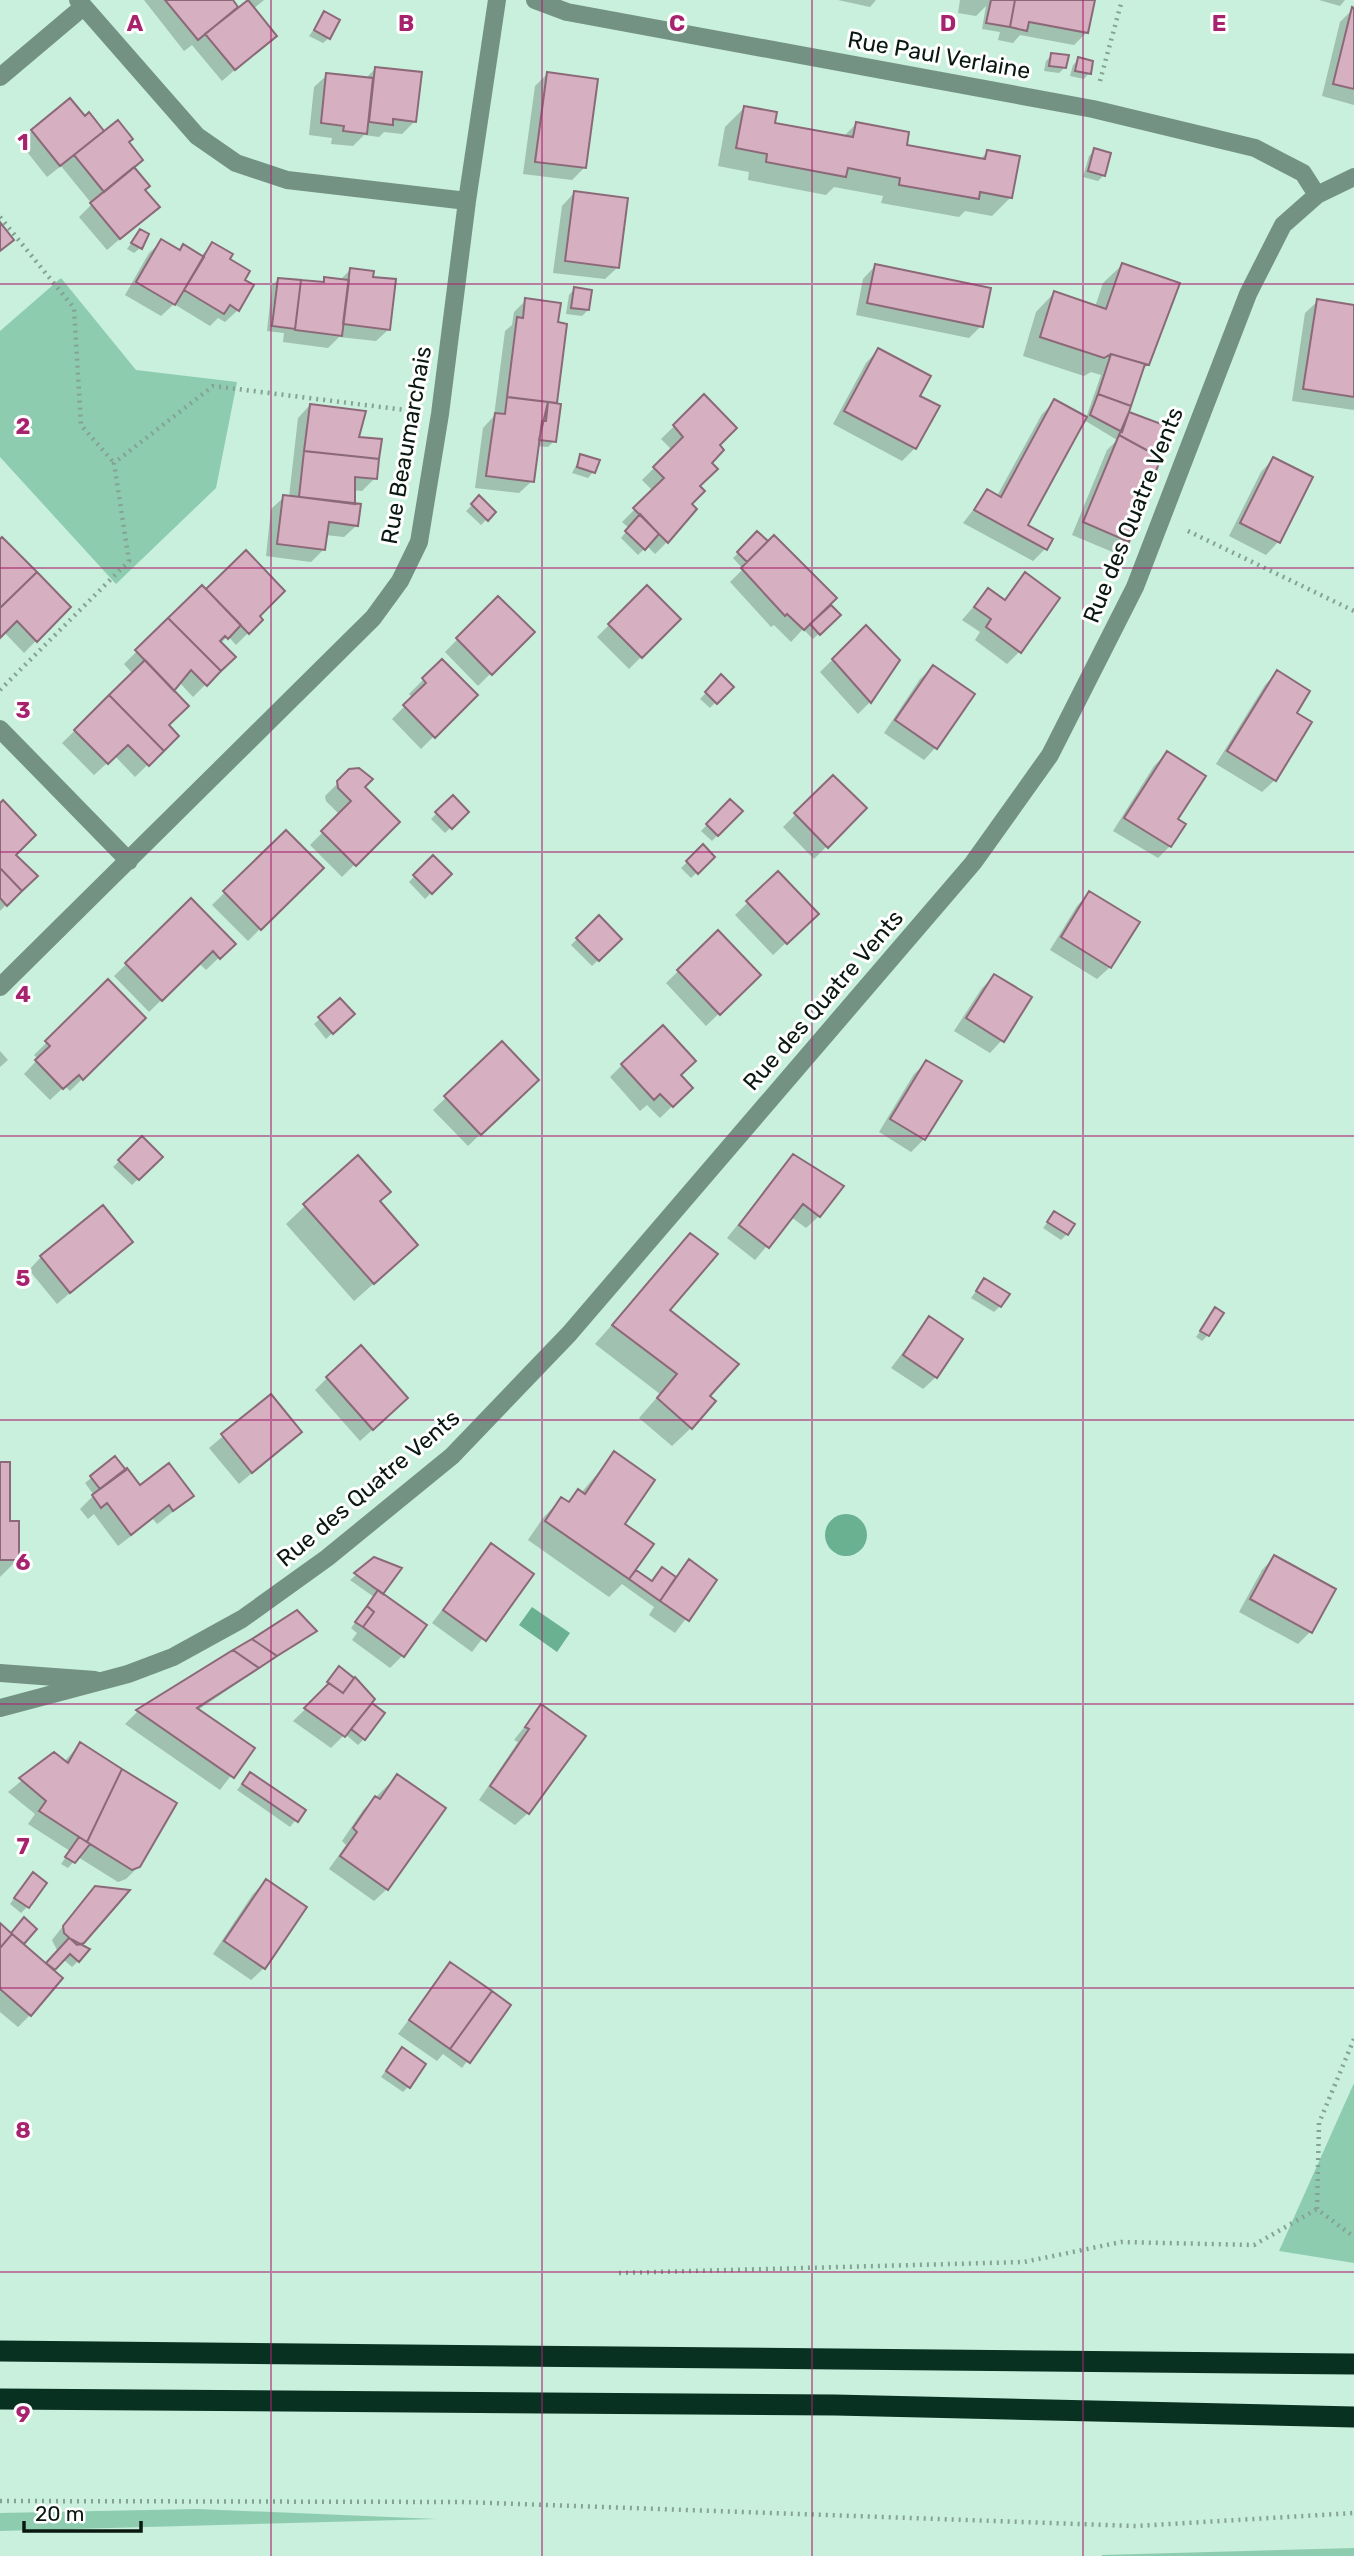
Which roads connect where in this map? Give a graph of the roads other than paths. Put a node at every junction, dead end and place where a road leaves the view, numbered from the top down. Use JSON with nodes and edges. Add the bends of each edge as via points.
{"nodes":[{"id":1,"x":497,"y":0,"type":"edge"},
{"id":2,"x":534,"y":0,"type":"edge"},
{"id":3,"x":80,"y":4,"type":"edge"},
{"id":4,"x":0,"y":76,"type":"edge"},
{"id":5,"x":1354,"y":177,"type":"edge"},
{"id":6,"x":1317,"y":195,"type":"junction"},
{"id":7,"x":467,"y":201,"type":"junction"},
{"id":8,"x":0,"y":729,"type":"edge"},
{"id":9,"x":129,"y":862,"type":"junction"},
{"id":10,"x":0,"y":987,"type":"edge"},
{"id":11,"x":0,"y":1673,"type":"edge"},
{"id":12,"x":109,"y":1681,"type":"junction"},
{"id":13,"x":0,"y":1708,"type":"edge"},
{"id":14,"x":0,"y":2351,"type":"edge"},
{"id":15,"x":1354,"y":2364,"type":"edge"},
{"id":16,"x":0,"y":2399,"type":"edge"},
{"id":17,"x":1354,"y":2417,"type":"edge"}],
"edges":[{"from":1,"to":7,"type":"street","name":"Rue Beaumarchais"},
{"from":2,"to":6,"type":"street","name":"Rue Paul Verlaine","via":[[566,12],[1093,108],[1255,148],[1303,173]]},
{"from":3,"to":4,"type":"street"},
{"from":3,"to":7,"type":"street","via":[[197,136],[236,163],[287,180]]},
{"from":5,"to":6,"type":"street","name":"Rue des Quatre Vents"},
{"from":6,"to":12,"type":"street","name":"Rue des Quatre Vents","via":[[1283,225],[1248,295],[1135,587],[1050,755],[973,863],[569,1334],[452,1456],[327,1559],[230,1625],[173,1657]]},
{"from":7,"to":9,"type":"street","name":"Rue Beaumarchais","via":[[419,542],[400,581],[373,618]]},
{"from":8,"to":9,"type":"street"},
{"from":9,"to":10,"type":"street","name":"Rue Beaumarchais"},
{"from":11,"to":12,"type":"street","name":"Rue des Quatre Vents"},
{"from":12,"to":13,"type":"street","name":"Rue des Quatre Vents"},
{"from":14,"to":15,"type":"highway"},
{"from":16,"to":17,"type":"highway","via":[[822,2405]]}]}
